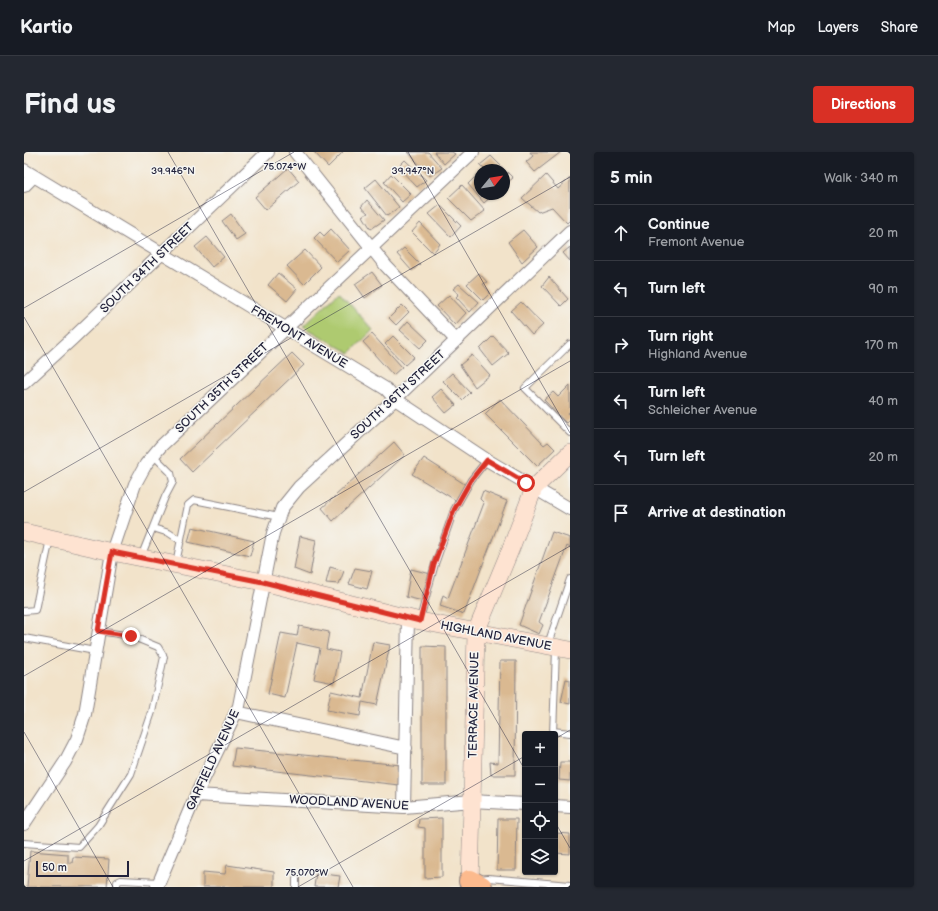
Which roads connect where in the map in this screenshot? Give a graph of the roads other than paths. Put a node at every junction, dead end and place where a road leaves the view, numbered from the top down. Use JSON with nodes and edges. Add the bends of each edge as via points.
{"nodes":[{"id":1,"x":268,"y":152,"type":"edge"},
{"id":2,"x":295,"y":152,"type":"edge"},
{"id":3,"x":473,"y":152,"type":"edge"},
{"id":4,"x":29,"y":173,"type":"edge"},
{"id":5,"x":24,"y":186,"type":"edge"},
{"id":6,"x":570,"y":231,"type":"edge"},
{"id":7,"x":370,"y":248,"type":"junction"},
{"id":8,"x":162,"y":253,"type":"junction"},
{"id":9,"x":285,"y":328,"type":"junction"},
{"id":10,"x":456,"y":340,"type":"junction"},
{"id":11,"x":570,"y":344,"type":"edge"},
{"id":12,"x":24,"y":383,"type":"edge"},
{"id":13,"x":395,"y":399,"type":"junction"},
{"id":14,"x":570,"y":433,"type":"edge"},
{"id":15,"x":570,"y":453,"type":"edge"},
{"id":16,"x":153,"y":455,"type":"junction"},
{"id":17,"x":487,"y":460,"type":"junction"},
{"id":18,"x":534,"y":488,"type":"junction"},
{"id":19,"x":570,"y":509,"type":"edge"},
{"id":20,"x":278,"y":518,"type":"junction"},
{"id":21,"x":152,"y":528,"type":"junction"},
{"id":22,"x":24,"y":532,"type":"edge"},
{"id":23,"x":50,"y":538,"type":"junction"},
{"id":24,"x":180,"y":541,"type":"junction"},
{"id":25,"x":112,"y":552,"type":"junction"},
{"id":26,"x":140,"y":557,"type":"junction"},
{"id":27,"x":176,"y":564,"type":"junction"},
{"id":28,"x":570,"y":579,"type":"edge"},
{"id":29,"x":263,"y":582,"type":"junction"},
{"id":30,"x":24,"y":611,"type":"edge"},
{"id":31,"x":414,"y":619,"type":"junction"},
{"id":32,"x":98,"y":631,"type":"junction"},
{"id":33,"x":476,"y":632,"type":"junction"},
{"id":34,"x":24,"y":638,"type":"edge"},
{"id":35,"x":558,"y":648,"type":"edge"},
{"id":36,"x":95,"y":651,"type":"junction"},
{"id":37,"x":236,"y":712,"type":"junction"},
{"id":38,"x":553,"y":731,"type":"edge"},
{"id":39,"x":558,"y":732,"type":"edge"},
{"id":40,"x":570,"y":733,"type":"edge"},
{"id":41,"x":406,"y":748,"type":"junction"},
{"id":42,"x":196,"y":795,"type":"junction"},
{"id":43,"x":472,"y":801,"type":"junction"},
{"id":44,"x":522,"y":804,"type":"edge"},
{"id":45,"x":404,"y":806,"type":"junction"},
{"id":46,"x":558,"y":806,"type":"edge"},
{"id":47,"x":570,"y":807,"type":"edge"},
{"id":48,"x":24,"y":824,"type":"edge"},
{"id":49,"x":24,"y":843,"type":"edge"},
{"id":50,"x":296,"y":879,"type":"dead end"},
{"id":51,"x":158,"y":885,"type":"edge"},
{"id":52,"x":474,"y":885,"type":"edge"},
{"id":53,"x":570,"y":885,"type":"edge"},
{"id":54,"x":117,"y":887,"type":"edge"},
{"id":55,"x":296,"y":887,"type":"edge"}],
"edges":[{"from":1,"to":8,"type":"street","name":"SOUTH 34TH STREET"},
{"from":2,"to":7,"type":"street"},
{"from":3,"to":7,"type":"street","name":"SOUTH 35TH STREET"},
{"from":4,"to":5,"type":"street"},
{"from":4,"to":8,"type":"street","name":"FREMONT AVENUE"},
{"from":6,"to":10,"type":"street","name":"SOUTH 36TH STREET"},
{"from":7,"to":9,"type":"street","name":"SOUTH 35TH STREET"},
{"from":7,"to":10,"type":"street"},
{"from":8,"to":9,"type":"street","name":"FREMONT AVENUE"},
{"from":8,"to":12,"type":"street","name":"SOUTH 34TH STREET"},
{"from":9,"to":13,"type":"street","name":"FREMONT AVENUE","via":[[386,389]]},
{"from":9,"to":16,"type":"street","name":"SOUTH 35TH STREET"},
{"from":10,"to":13,"type":"street","name":"SOUTH 36TH STREET"},
{"from":11,"to":14,"type":"lane","via":[[525,388]]},
{"from":13,"to":17,"type":"street","name":"FREMONT AVENUE"},
{"from":13,"to":20,"type":"street","name":"SOUTH 36TH STREET","via":[[299,487],[282,508]]},
{"from":15,"to":18,"type":"street","name":"TERRACE AVENUE"},
{"from":16,"to":21,"type":"lane","via":[[171,473],[173,482]]},
{"from":16,"to":25,"type":"street","name":"SOUTH 35TH STREET","via":[[135,484]]},
{"from":17,"to":18,"type":"street","name":"FREMONT AVENUE"},
{"from":17,"to":31,"type":"lane","via":[[471,480],[454,510]]},
{"from":18,"to":19,"type":"street","name":"FREMONT AVENUE"},
{"from":18,"to":33,"type":"street","name":"TERRACE AVENUE"},
{"from":20,"to":24,"type":"lane","via":[[194,500],[188,505]]},
{"from":20,"to":29,"type":"street","name":"SOUTH 36TH STREET"},
{"from":21,"to":24,"type":"lane","via":[[169,533]]},
{"from":21,"to":26,"type":"lane"},
{"from":22,"to":23,"type":"street","name":"HIGHLAND AVENUE"},
{"from":23,"to":25,"type":"street","name":"HIGHLAND AVENUE"},
{"from":23,"to":30,"type":"lane","via":[[35,610]]},
{"from":24,"to":27,"type":"lane"},
{"from":25,"to":26,"type":"street","name":"HIGHLAND AVENUE"},
{"from":25,"to":32,"type":"street","name":"SOUTH 35TH STREET"},
{"from":26,"to":27,"type":"street","name":"HIGHLAND AVENUE"},
{"from":27,"to":29,"type":"street","name":"HIGHLAND AVENUE"},
{"from":28,"to":35,"type":"lane"},
{"from":29,"to":31,"type":"street","name":"HIGHLAND AVENUE"},
{"from":29,"to":37,"type":"street","name":"GARFIELD AVENUE"},
{"from":31,"to":33,"type":"street","name":"HIGHLAND AVENUE"},
{"from":31,"to":41,"type":"street"},
{"from":32,"to":36,"type":"street","name":"SOUTH 35TH STREET"},
{"from":32,"to":49,"type":"lane","via":[[131,636],[158,647],[164,657],[152,712],[131,774],[98,826],[80,847]]},
{"from":33,"to":35,"type":"street","name":"HIGHLAND AVENUE"},
{"from":33,"to":43,"type":"street","name":"TERRACE AVENUE"},
{"from":34,"to":36,"type":"lane"},
{"from":35,"to":38,"type":"lane"},
{"from":36,"to":48,"type":"street","name":"SOUTH 35TH STREET","via":[[85,714],[77,739]]},
{"from":37,"to":41,"type":"street"},
{"from":37,"to":42,"type":"street","name":"GARFIELD AVENUE"},
{"from":39,"to":40,"type":"lane"},
{"from":41,"to":45,"type":"street"},
{"from":42,"to":45,"type":"street","name":"WOODLAND AVENUE"},
{"from":42,"to":51,"type":"street","name":"GARFIELD AVENUE"},
{"from":43,"to":44,"type":"street","name":"WOODLAND AVENUE"},
{"from":43,"to":45,"type":"street","name":"WOODLAND AVENUE"},
{"from":43,"to":52,"type":"street","name":"TERRACE AVENUE"},
{"from":46,"to":47,"type":"street"},
{"from":50,"to":55,"type":"lane"},
{"from":51,"to":54,"type":"lane","via":[[121,880],[117,882]]},
{"from":52,"to":53,"type":"lane","via":[[488,878]]}]}
